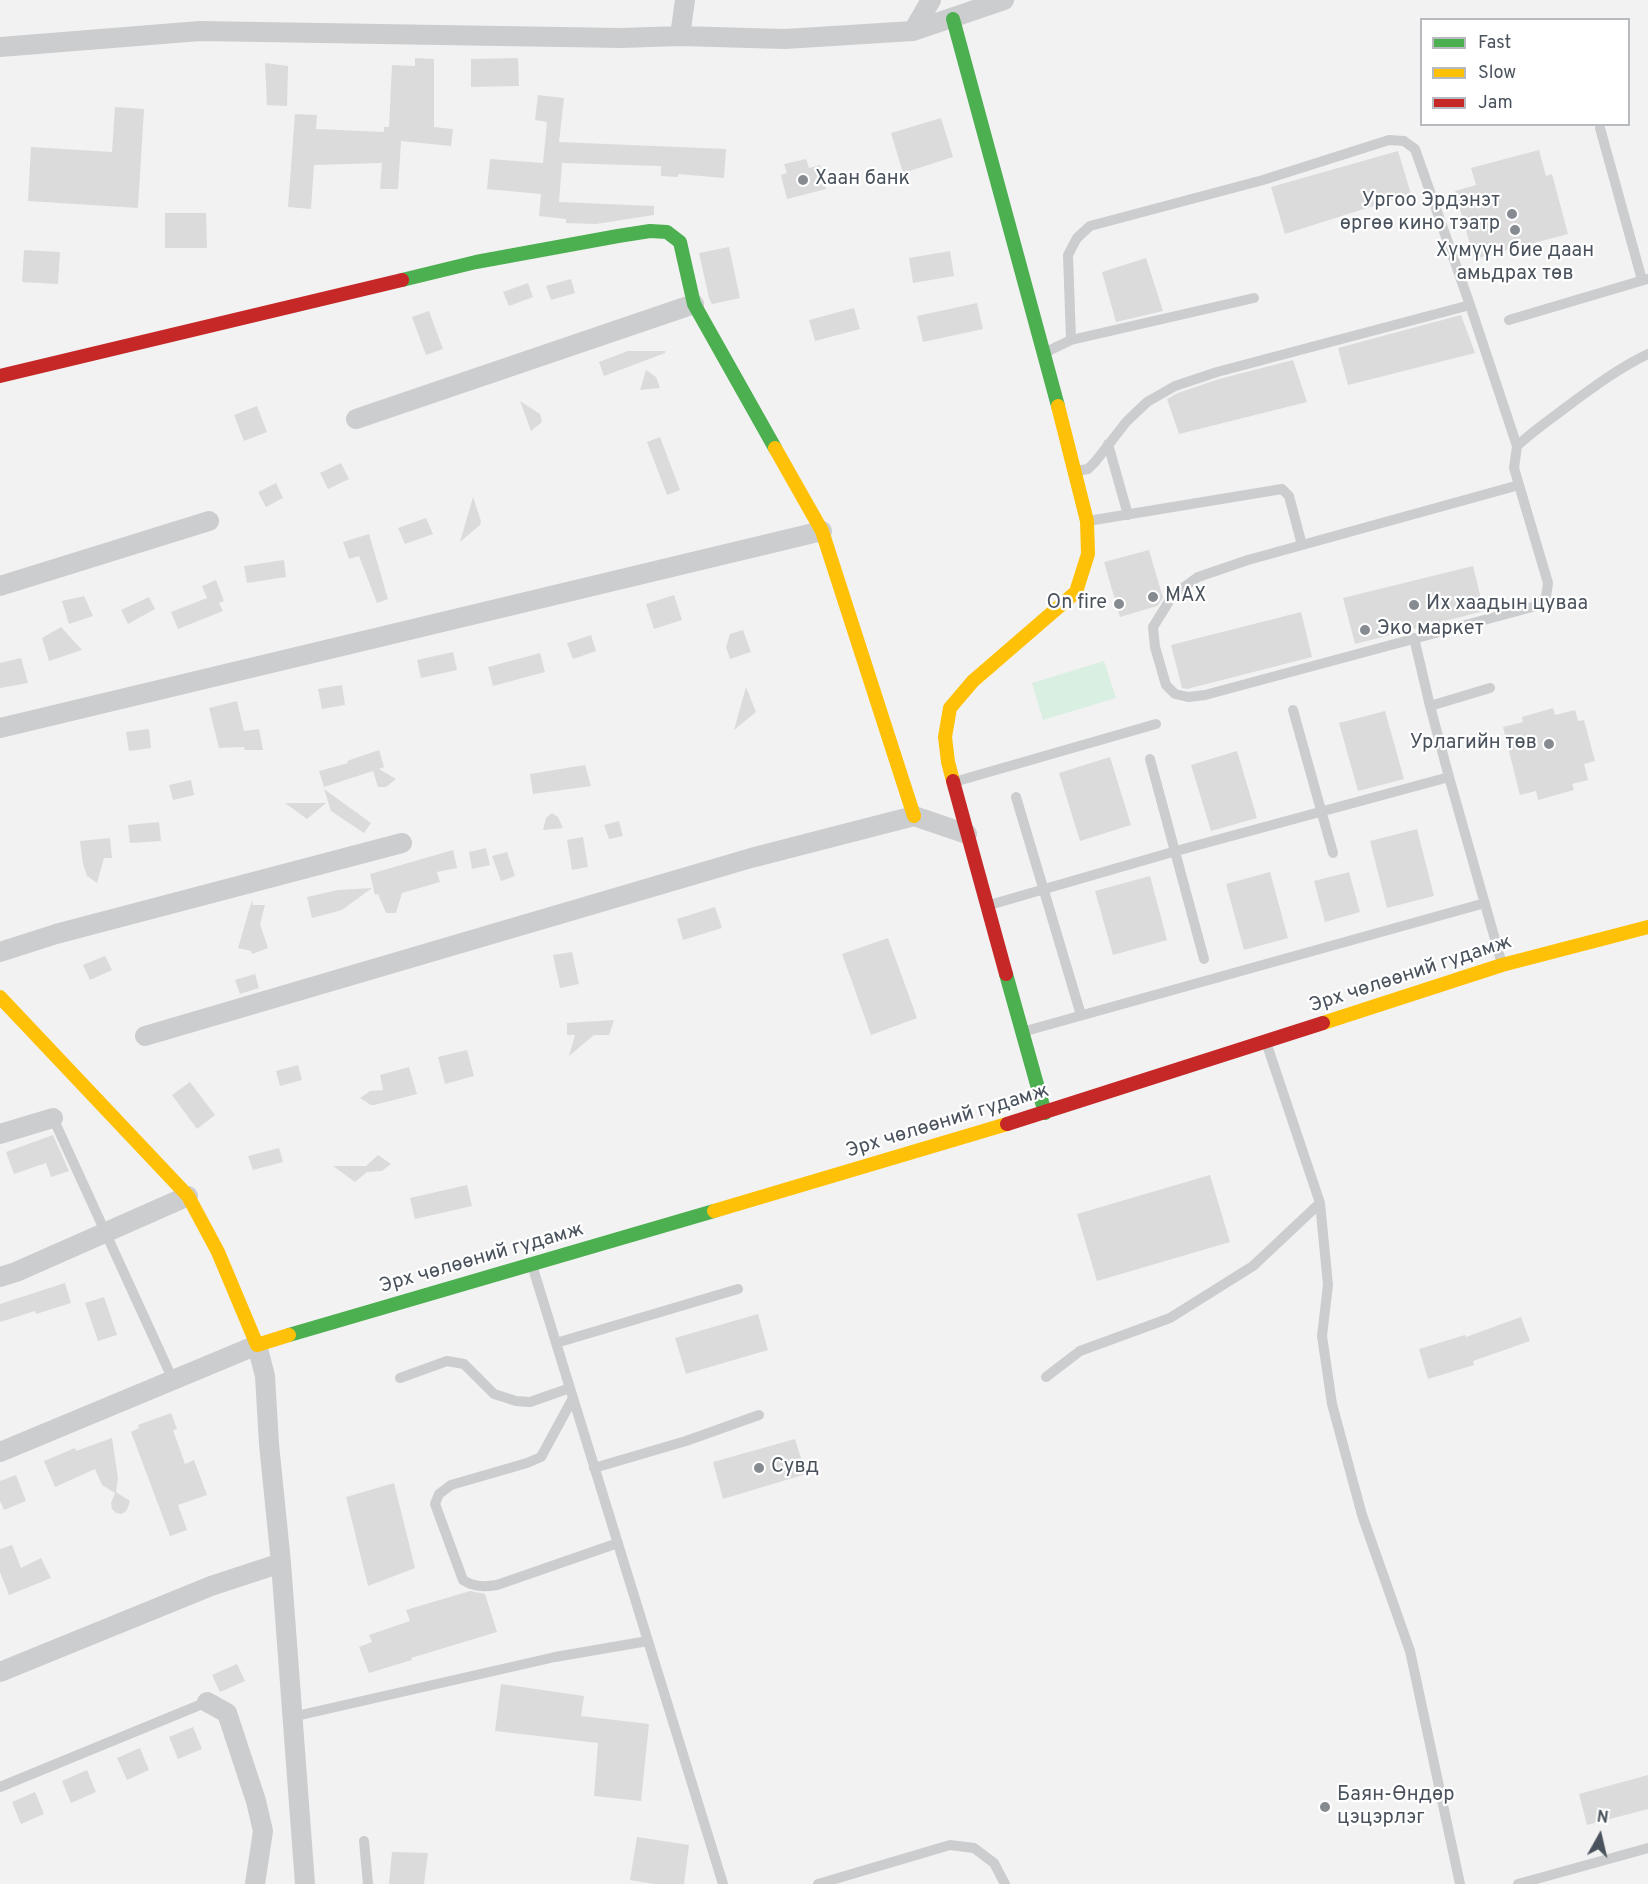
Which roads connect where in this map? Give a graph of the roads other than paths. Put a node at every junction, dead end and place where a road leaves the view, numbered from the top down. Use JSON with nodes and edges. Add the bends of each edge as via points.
{"nodes":[{"id":1,"x":685,"y":0,"type":"edge"},
{"id":2,"x":931,"y":0,"type":"edge"},
{"id":3,"x":1004,"y":0,"type":"edge"},
{"id":4,"x":953,"y":19,"type":"junction"},
{"id":5,"x":913,"y":31,"type":"junction"},
{"id":6,"x":680,"y":36,"type":"junction"},
{"id":7,"x":0,"y":47,"type":"edge"},
{"id":8,"x":1600,"y":128,"type":"dead end"},
{"id":9,"x":1645,"y":279,"type":"edge"},
{"id":10,"x":1254,"y":298,"type":"dead end"},
{"id":11,"x":694,"y":304,"type":"junction"},
{"id":12,"x":1470,"y":305,"type":"junction"},
{"id":13,"x":1509,"y":320,"type":"dead end"},
{"id":14,"x":1071,"y":340,"type":"junction"},
{"id":15,"x":1044,"y":352,"type":"junction"},
{"id":16,"x":1648,"y":354,"type":"edge"},
{"id":17,"x":0,"y":376,"type":"edge"},
{"id":18,"x":356,"y":419,"type":"dead end"},
{"id":19,"x":1108,"y":444,"type":"junction"},
{"id":20,"x":1516,"y":446,"type":"junction"},
{"id":21,"x":1076,"y":471,"type":"junction"},
{"id":22,"x":1519,"y":485,"type":"junction"},
{"id":23,"x":1128,"y":515,"type":"junction"},
{"id":24,"x":209,"y":521,"type":"dead end"},
{"id":25,"x":1087,"y":521,"type":"junction"},
{"id":26,"x":822,"y":531,"type":"junction"},
{"id":27,"x":1302,"y":545,"type":"junction"},
{"id":28,"x":0,"y":586,"type":"edge"},
{"id":29,"x":1414,"y":638,"type":"junction"},
{"id":30,"x":1490,"y":688,"type":"dead end"},
{"id":31,"x":1430,"y":706,"type":"junction"},
{"id":32,"x":1293,"y":710,"type":"dead end"},
{"id":33,"x":1156,"y":724,"type":"dead end"},
{"id":34,"x":0,"y":728,"type":"edge"},
{"id":35,"x":1150,"y":759,"type":"dead end"},
{"id":36,"x":1449,"y":777,"type":"junction"},
{"id":37,"x":953,"y":782,"type":"junction"},
{"id":38,"x":1016,"y":797,"type":"dead end"},
{"id":39,"x":1321,"y":812,"type":"junction"},
{"id":40,"x":914,"y":816,"type":"junction"},
{"id":41,"x":966,"y":834,"type":"junction"},
{"id":42,"x":402,"y":843,"type":"dead end"},
{"id":43,"x":1176,"y":851,"type":"junction"},
{"id":44,"x":1333,"y":853,"type":"dead end"},
{"id":45,"x":1043,"y":889,"type":"junction"},
{"id":46,"x":1485,"y":903,"type":"junction"},
{"id":47,"x":986,"y":906,"type":"junction"},
{"id":48,"x":1648,"y":927,"type":"edge"},
{"id":49,"x":0,"y":952,"type":"edge"},
{"id":50,"x":1204,"y":959,"type":"dead end"},
{"id":51,"x":1502,"y":965,"type":"junction"},
{"id":52,"x":0,"y":997,"type":"edge"},
{"id":53,"x":1081,"y":1016,"type":"junction"},
{"id":54,"x":1021,"y":1032,"type":"junction"},
{"id":55,"x":145,"y":1036,"type":"dead end"},
{"id":56,"x":1266,"y":1042,"type":"junction"},
{"id":57,"x":1045,"y":1113,"type":"junction"},
{"id":58,"x":53,"y":1118,"type":"joint"},
{"id":59,"x":0,"y":1134,"type":"edge"},
{"id":60,"x":188,"y":1196,"type":"junction"},
{"id":61,"x":1320,"y":1203,"type":"junction"},
{"id":62,"x":104,"y":1232,"type":"junction"},
{"id":63,"x":532,"y":1265,"type":"junction"},
{"id":64,"x":0,"y":1277,"type":"edge"},
{"id":65,"x":738,"y":1289,"type":"dead end"},
{"id":66,"x":556,"y":1343,"type":"junction"},
{"id":67,"x":257,"y":1346,"type":"junction"},
{"id":68,"x":1046,"y":1377,"type":"dead end"},
{"id":69,"x":400,"y":1378,"type":"dead end"},
{"id":70,"x":173,"y":1380,"type":"junction"},
{"id":71,"x":571,"y":1393,"type":"junction"},
{"id":72,"x":759,"y":1415,"type":"dead end"},
{"id":73,"x":0,"y":1452,"type":"edge"},
{"id":74,"x":594,"y":1468,"type":"junction"},
{"id":75,"x":618,"y":1543,"type":"junction"},
{"id":76,"x":281,"y":1563,"type":"junction"},
{"id":77,"x":648,"y":1641,"type":"junction"},
{"id":78,"x":0,"y":1672,"type":"edge"},
{"id":79,"x":207,"y":1702,"type":"joint"},
{"id":80,"x":292,"y":1717,"type":"junction"},
{"id":81,"x":0,"y":1787,"type":"edge"},
{"id":82,"x":364,"y":1840,"type":"dead end"},
{"id":83,"x":1648,"y":1848,"type":"edge"},
{"id":84,"x":255,"y":1884,"type":"edge"},
{"id":85,"x":305,"y":1884,"type":"edge"},
{"id":86,"x":368,"y":1884,"type":"edge"},
{"id":87,"x":723,"y":1884,"type":"edge"},
{"id":88,"x":818,"y":1884,"type":"edge"},
{"id":89,"x":1005,"y":1884,"type":"edge"},
{"id":90,"x":1460,"y":1884,"type":"edge"},
{"id":91,"x":1518,"y":1884,"type":"edge"}],
"edges":[{"from":1,"to":6,"type":"street"},
{"from":2,"to":5,"type":"street"},
{"from":3,"to":4,"type":"street"},
{"from":4,"to":5,"type":"street"},
{"from":4,"to":15,"type":"street"},
{"from":5,"to":6,"type":"street","via":[[785,39]]},
{"from":6,"to":7,"type":"street","via":[[200,31]]},
{"from":8,"to":9,"type":"lane"},
{"from":9,"to":13,"type":"lane"},
{"from":10,"to":14,"type":"lane"},
{"from":11,"to":17,"type":"street","via":[[680,242],[667,232],[650,231],[476,262]]},
{"from":11,"to":18,"type":"street"},
{"from":11,"to":26,"type":"street"},
{"from":12,"to":14,"type":"lane","via":[[1415,150],[1404,141],[1389,140],[1263,180],[1090,226],[1077,238],[1068,255]]},
{"from":12,"to":19,"type":"lane","via":[[1175,386],[1126,421]]},
{"from":12,"to":20,"type":"lane"},
{"from":14,"to":15,"type":"lane"},
{"from":15,"to":21,"type":"street"},
{"from":16,"to":20,"type":"lane","via":[[1597,384]]},
{"from":19,"to":21,"type":"lane","via":[[1088,468]]},
{"from":19,"to":23,"type":"lane"},
{"from":20,"to":22,"type":"lane"},
{"from":21,"to":25,"type":"street"},
{"from":22,"to":27,"type":"lane"},
{"from":22,"to":29,"type":"lane","via":[[1548,583],[1546,597],[1520,612]]},
{"from":23,"to":25,"type":"lane"},
{"from":23,"to":27,"type":"lane","via":[[1282,489],[1289,496]]},
{"from":24,"to":28,"type":"street"},
{"from":25,"to":37,"type":"street","via":[[1088,554],[1076,592],[973,681],[950,708],[945,737]]},
{"from":26,"to":34,"type":"street"},
{"from":26,"to":40,"type":"street"},
{"from":27,"to":29,"type":"lane","via":[[1198,577],[1173,595],[1153,627],[1166,685],[1175,694],[1205,695]]},
{"from":29,"to":31,"type":"lane"},
{"from":30,"to":31,"type":"lane"},
{"from":31,"to":36,"type":"lane"},
{"from":32,"to":39,"type":"lane"},
{"from":33,"to":37,"type":"lane"},
{"from":35,"to":43,"type":"lane"},
{"from":36,"to":39,"type":"lane"},
{"from":36,"to":46,"type":"lane"},
{"from":37,"to":41,"type":"street"},
{"from":38,"to":45,"type":"lane"},
{"from":39,"to":43,"type":"lane"},
{"from":39,"to":44,"type":"lane"},
{"from":40,"to":41,"type":"street"},
{"from":40,"to":55,"type":"street","via":[[751,858]]},
{"from":41,"to":47,"type":"street"},
{"from":42,"to":49,"type":"street"},
{"from":43,"to":45,"type":"lane"},
{"from":43,"to":50,"type":"lane"},
{"from":45,"to":47,"type":"lane"},
{"from":45,"to":53,"type":"lane"},
{"from":46,"to":51,"type":"lane"},
{"from":46,"to":53,"type":"lane"},
{"from":47,"to":54,"type":"street"},
{"from":48,"to":51,"type":"street","name":"Эрх чөлөөний гудамж"},
{"from":51,"to":56,"type":"street","name":"Эрх чөлөөний гудамж"},
{"from":52,"to":60,"type":"street"},
{"from":53,"to":54,"type":"lane"},
{"from":54,"to":57,"type":"street"},
{"from":56,"to":57,"type":"street","name":"Эрх чөлөөний гудамж"},
{"from":56,"to":61,"type":"lane"},
{"from":57,"to":63,"type":"street","name":"Эрх чөлөөний гудамж"},
{"from":58,"to":59,"type":"street"},
{"from":58,"to":62,"type":"lane"},
{"from":60,"to":62,"type":"street"},
{"from":60,"to":67,"type":"street","via":[[218,1252]]},
{"from":61,"to":68,"type":"lane","via":[[1253,1266],[1170,1318],[1080,1351]]},
{"from":61,"to":90,"type":"lane","via":[[1328,1285],[1322,1336],[1332,1404],[1362,1515],[1410,1652]]},
{"from":62,"to":64,"type":"street"},
{"from":62,"to":70,"type":"lane"},
{"from":63,"to":66,"type":"lane"},
{"from":63,"to":67,"type":"street","name":"Эрх чөлөөний гудамж"},
{"from":65,"to":66,"type":"lane"},
{"from":66,"to":71,"type":"lane"},
{"from":67,"to":70,"type":"street"},
{"from":67,"to":76,"type":"street","via":[[265,1376]]},
{"from":69,"to":71,"type":"lane","via":[[447,1361],[464,1364],[494,1395],[516,1401],[530,1402]]},
{"from":70,"to":73,"type":"street"},
{"from":71,"to":74,"type":"lane"},
{"from":71,"to":75,"type":"lane","via":[[541,1456],[451,1485],[439,1494],[435,1504],[463,1580],[470,1585],[498,1585]]},
{"from":72,"to":74,"type":"lane"},
{"from":74,"to":75,"type":"lane"},
{"from":75,"to":77,"type":"lane"},
{"from":76,"to":78,"type":"street","via":[[211,1586]]},
{"from":76,"to":80,"type":"street"},
{"from":77,"to":80,"type":"lane","via":[[555,1657]]},
{"from":77,"to":87,"type":"lane"},
{"from":79,"to":81,"type":"lane"},
{"from":79,"to":84,"type":"street","via":[[227,1713],[256,1801],[263,1831]]},
{"from":80,"to":85,"type":"street"},
{"from":82,"to":86,"type":"lane"},
{"from":83,"to":91,"type":"lane"},
{"from":88,"to":89,"type":"lane","via":[[950,1845],[974,1848],[994,1863]]}]}
